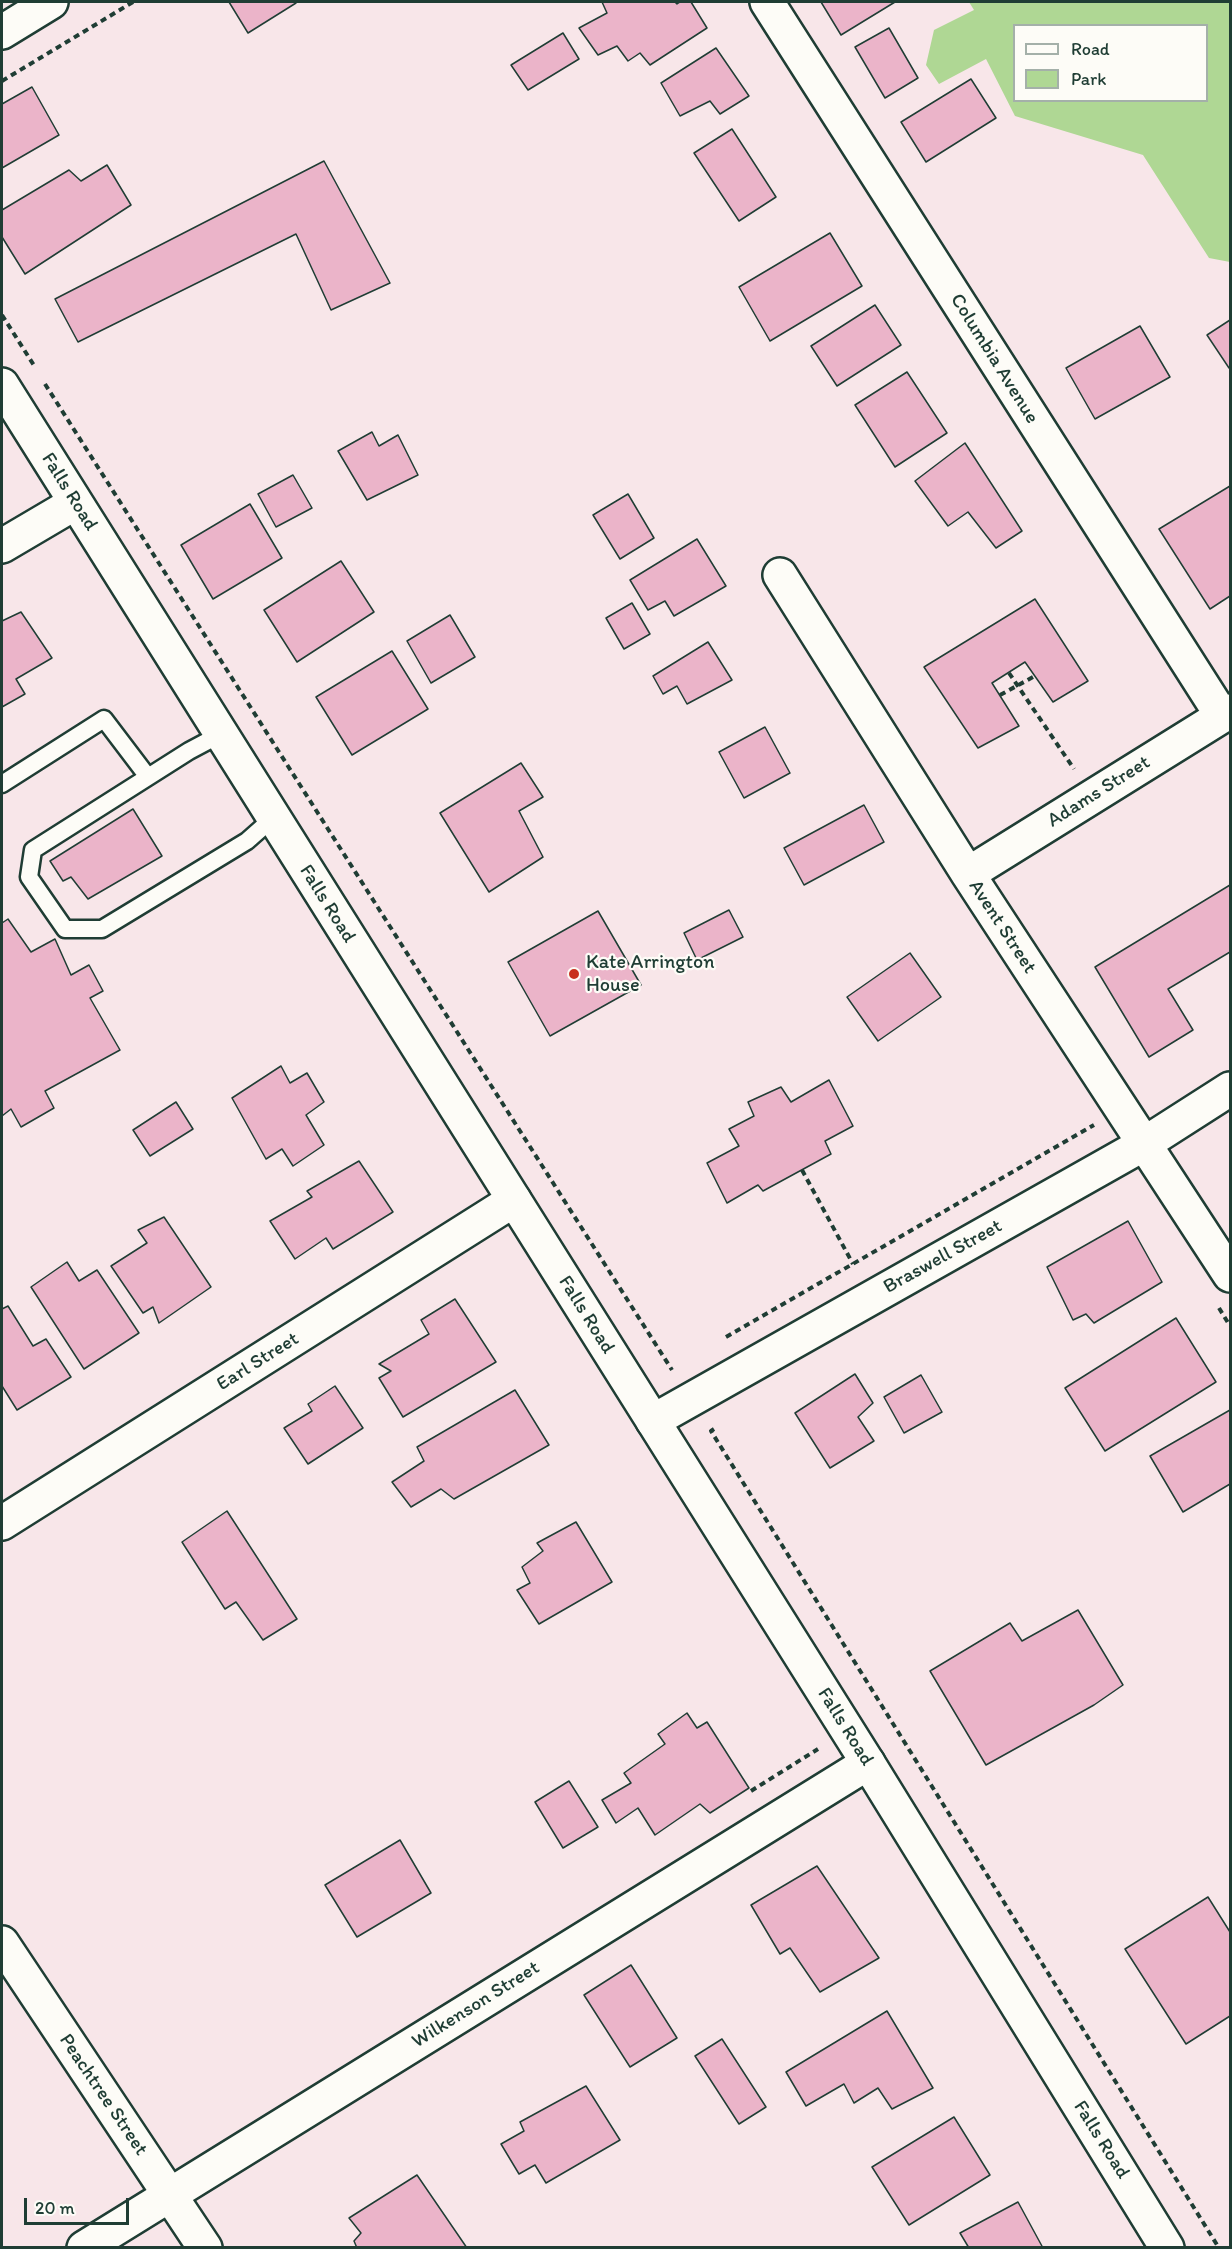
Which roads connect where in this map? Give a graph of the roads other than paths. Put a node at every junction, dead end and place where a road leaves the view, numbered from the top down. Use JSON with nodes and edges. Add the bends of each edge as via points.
{"nodes":[{"id":1,"x":51,"y":2,"type":"edge"},
{"id":2,"x":766,"y":2,"type":"edge"},
{"id":3,"x":2,"y":32,"type":"edge"},
{"id":4,"x":2,"y":386,"type":"edge"},
{"id":5,"x":75,"y":503,"type":"junction"},
{"id":6,"x":2,"y":546,"type":"edge"},
{"id":7,"x":780,"y":575,"type":"dead end"},
{"id":8,"x":1226,"y":714,"type":"edge"},
{"id":9,"x":221,"y":734,"type":"junction"},
{"id":10,"x":148,"y":777,"type":"junction"},
{"id":11,"x":2,"y":784,"type":"edge"},
{"id":12,"x":273,"y":819,"type":"junction"},
{"id":13,"x":968,"y":874,"type":"junction"},
{"id":14,"x":1230,"y":1089,"type":"edge"},
{"id":15,"x":1144,"y":1144,"type":"junction"},
{"id":16,"x":514,"y":1200,"type":"junction"},
{"id":17,"x":1230,"y":1275,"type":"edge"},
{"id":18,"x":653,"y":1421,"type":"junction"},
{"id":19,"x":2,"y":1524,"type":"edge"},
{"id":20,"x":868,"y":1763,"type":"junction"},
{"id":21,"x":2,"y":1943,"type":"edge"},
{"id":22,"x":170,"y":2195,"type":"junction"},
{"id":23,"x":84,"y":2247,"type":"edge"},
{"id":24,"x":205,"y":2247,"type":"edge"},
{"id":25,"x":1167,"y":2247,"type":"edge"}],
"edges":[{"from":1,"to":3,"type":"street"},
{"from":2,"to":8,"type":"street","name":"Columbia Avenue"},
{"from":4,"to":5,"type":"street","name":"Falls Road"},
{"from":5,"to":6,"type":"street"},
{"from":5,"to":9,"type":"street","name":"Falls Road"},
{"from":7,"to":13,"type":"street","name":"Avent Street"},
{"from":8,"to":13,"type":"street","name":"Adams Street"},
{"from":9,"to":10,"type":"lane"},
{"from":9,"to":12,"type":"street","name":"Falls Road"},
{"from":10,"to":11,"type":"lane","via":[[104,719]]},
{"from":10,"to":12,"type":"lane","via":[[33,850],[29,877],[65,929],[102,929],[247,841]]},
{"from":12,"to":16,"type":"street","name":"Falls Road"},
{"from":13,"to":15,"type":"street","name":"Avent Street"},
{"from":14,"to":15,"type":"street","name":"Braswell Street"},
{"from":15,"to":17,"type":"street","name":"Avent Street"},
{"from":15,"to":18,"type":"street","name":"Braswell Street"},
{"from":16,"to":18,"type":"street","name":"Falls Road"},
{"from":16,"to":19,"type":"street","name":"Earl Street"},
{"from":18,"to":20,"type":"street","name":"Falls Road"},
{"from":20,"to":22,"type":"street","name":"Wilkenson Street"},
{"from":20,"to":25,"type":"street","name":"Falls Road"},
{"from":21,"to":22,"type":"street","name":"Peachtree Street"},
{"from":22,"to":23,"type":"street","name":"Wilkenson Street"},
{"from":22,"to":24,"type":"street","name":"Peachtree Street"}]}
